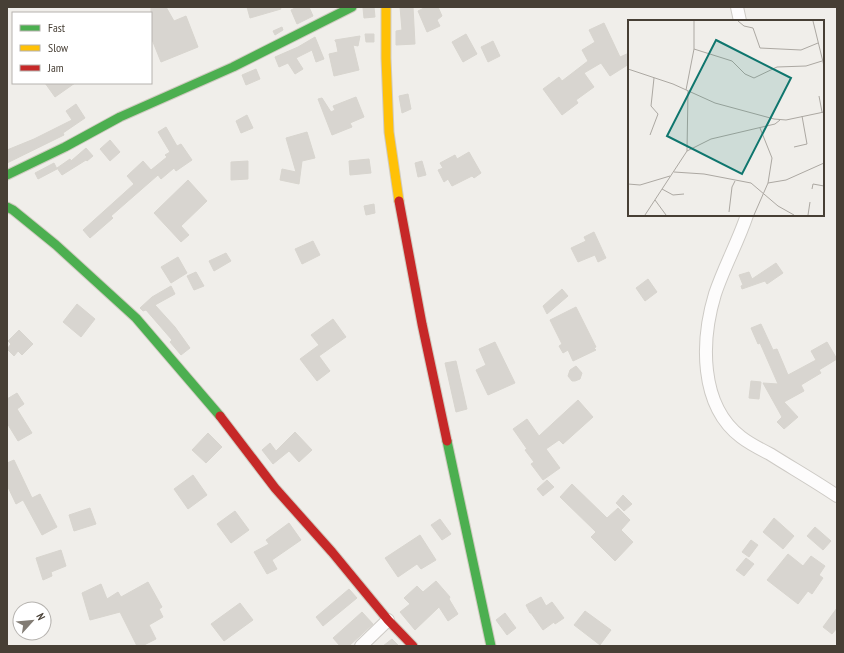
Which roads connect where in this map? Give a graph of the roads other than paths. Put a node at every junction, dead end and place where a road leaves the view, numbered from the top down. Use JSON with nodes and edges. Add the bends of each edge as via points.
{"nodes":[{"id":1,"x":352,"y":7,"type":"edge"},
{"id":2,"x":386,"y":7,"type":"edge"},
{"id":3,"x":737,"y":7,"type":"edge"},
{"id":4,"x":740,"y":20,"type":"edge"},
{"id":5,"x":7,"y":175,"type":"edge"},
{"id":6,"x":7,"y":207,"type":"edge"},
{"id":7,"x":747,"y":216,"type":"edge"},
{"id":8,"x":837,"y":496,"type":"edge"},
{"id":9,"x":388,"y":620,"type":"junction"},
{"id":10,"x":361,"y":646,"type":"edge"},
{"id":11,"x":413,"y":646,"type":"edge"},
{"id":12,"x":491,"y":646,"type":"edge"}],
"edges":[{"from":1,"to":5,"type":"main road","via":[[232,67],[120,117]]},
{"from":2,"to":12,"type":"main road","via":[[389,132],[401,215]]},
{"from":3,"to":4,"type":"street"},
{"from":6,"to":9,"type":"main road","via":[[56,245],[136,318],[219,414],[275,488]]},
{"from":7,"to":8,"type":"street","via":[[715,294],[709,319],[707,377],[712,396],[722,419],[741,437]]},
{"from":9,"to":10,"type":"street"},
{"from":9,"to":11,"type":"main road"}]}
